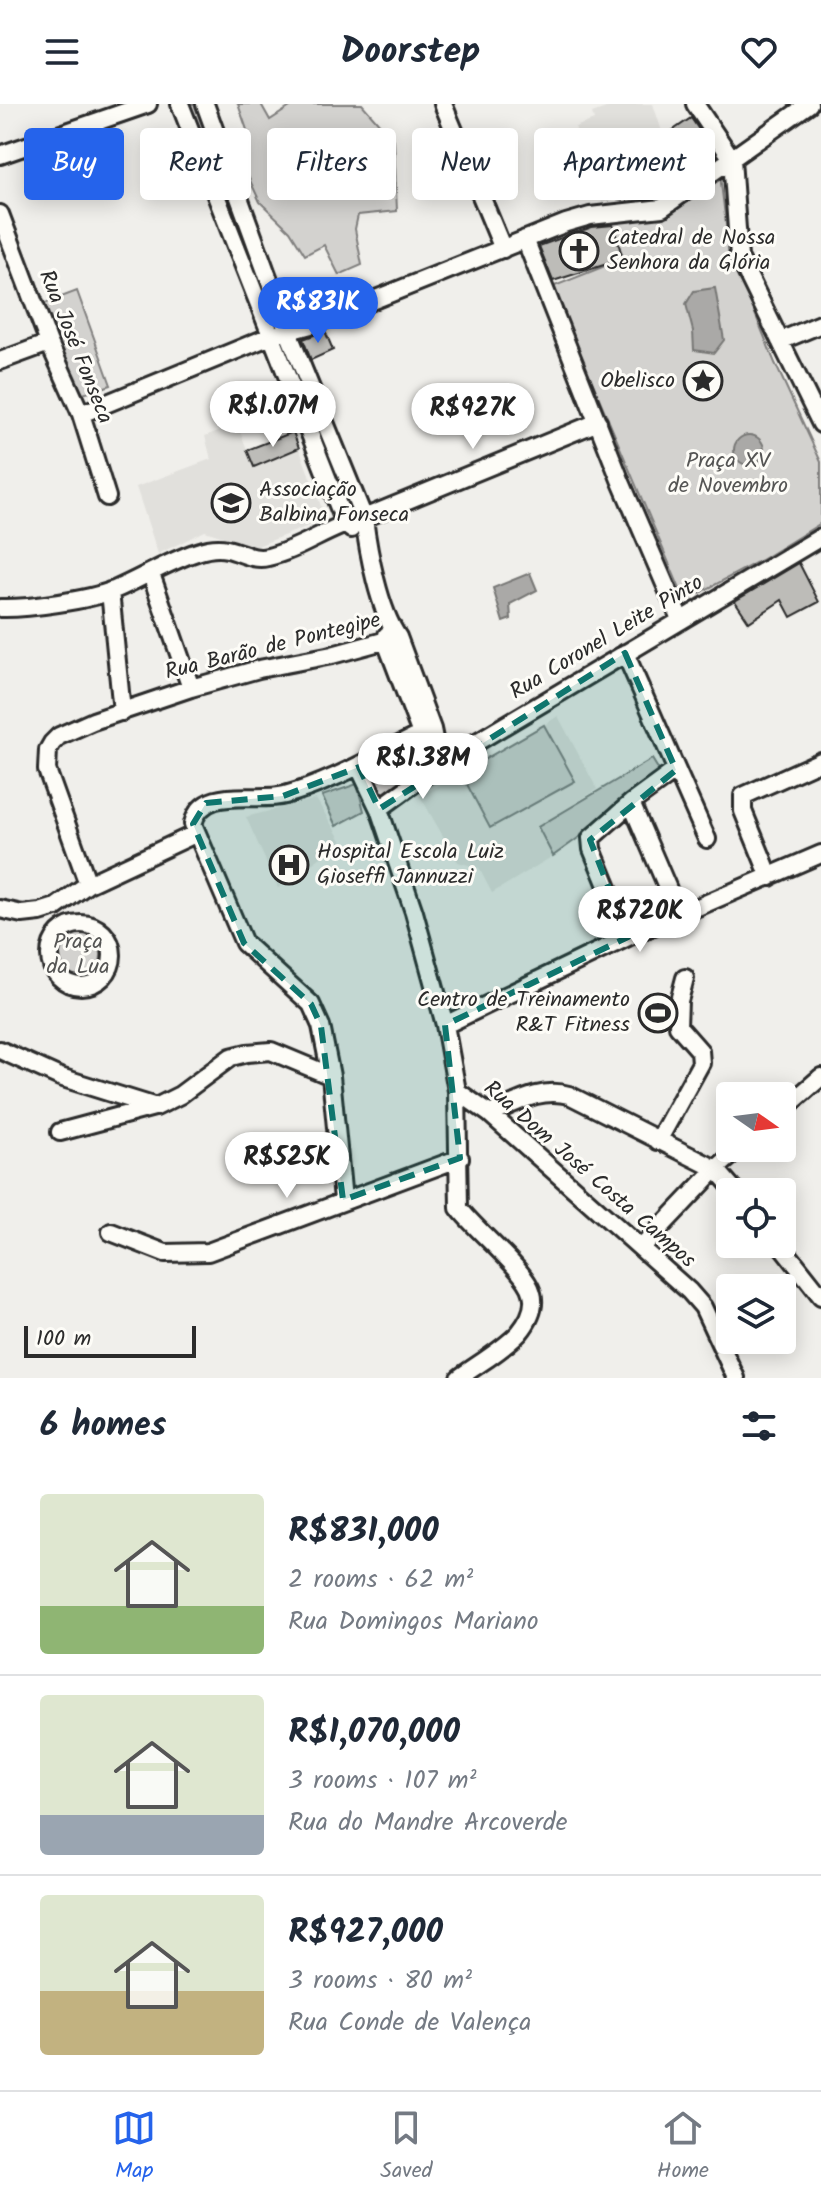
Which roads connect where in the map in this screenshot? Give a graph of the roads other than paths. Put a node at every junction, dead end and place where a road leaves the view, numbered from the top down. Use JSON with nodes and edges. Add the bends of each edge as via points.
{"nodes":[{"id":1,"x":148,"y":104,"type":"edge"},
{"id":2,"x":180,"y":104,"type":"edge"},
{"id":3,"x":205,"y":104,"type":"edge"},
{"id":4,"x":443,"y":104,"type":"edge"},
{"id":5,"x":695,"y":104,"type":"edge"},
{"id":6,"x":809,"y":104,"type":"edge"},
{"id":7,"x":1,"y":153,"type":"edge"},
{"id":8,"x":732,"y":159,"type":"junction"},
{"id":9,"x":0,"y":214,"type":"edge"},
{"id":10,"x":525,"y":239,"type":"junction"},
{"id":11,"x":503,"y":249,"type":"junction"},
{"id":12,"x":821,"y":324,"type":"edge"},
{"id":13,"x":280,"y":334,"type":"junction"},
{"id":14,"x":780,"y":341,"type":"junction"},
{"id":15,"x":49,"y":343,"type":"junction"},
{"id":16,"x":0,"y":361,"type":"edge"},
{"id":17,"x":81,"y":414,"type":"junction"},
{"id":18,"x":598,"y":422,"type":"junction"},
{"id":19,"x":821,"y":424,"type":"edge"},
{"id":20,"x":107,"y":497,"type":"dead end"},
{"id":21,"x":364,"y":518,"type":"junction"},
{"id":22,"x":345,"y":523,"type":"junction"},
{"id":23,"x":821,"y":537,"type":"edge"},
{"id":24,"x":368,"y":545,"type":"junction"},
{"id":25,"x":151,"y":574,"type":"junction"},
{"id":26,"x":110,"y":591,"type":"junction"},
{"id":27,"x":0,"y":608,"type":"edge"},
{"id":28,"x":680,"y":619,"type":"junction"},
{"id":29,"x":391,"y":635,"type":"junction"},
{"id":30,"x":625,"y":653,"type":"junction"},
{"id":31,"x":191,"y":688,"type":"junction"},
{"id":32,"x":122,"y":712,"type":"junction"},
{"id":33,"x":429,"y":736,"type":"junction"},
{"id":34,"x":445,"y":761,"type":"junction"},
{"id":35,"x":821,"y":761,"type":"edge"},
{"id":36,"x":359,"y":767,"type":"junction"},
{"id":37,"x":676,"y":770,"type":"junction"},
{"id":38,"x":631,"y":803,"type":"junction"},
{"id":39,"x":379,"y":809,"type":"junction"},
{"id":40,"x":195,"y":834,"type":"junction"},
{"id":41,"x":707,"y":839,"type":"dead end"},
{"id":42,"x":821,"y":854,"type":"edge"},
{"id":43,"x":770,"y":877,"type":"junction"},
{"id":44,"x":88,"y":884,"type":"junction"},
{"id":45,"x":668,"y":889,"type":"dead end"},
{"id":46,"x":56,"y":907,"type":"junction"},
{"id":47,"x":0,"y":909,"type":"edge"},
{"id":48,"x":61,"y":930,"type":"dead end"},
{"id":49,"x":628,"y":937,"type":"junction"},
{"id":50,"x":685,"y":978,"type":"dead end"},
{"id":51,"x":445,"y":1025,"type":"junction"},
{"id":52,"x":0,"y":1050,"type":"edge"},
{"id":53,"x":331,"y":1076,"type":"junction"},
{"id":54,"x":821,"y":1077,"type":"edge"},
{"id":55,"x":457,"y":1091,"type":"junction"},
{"id":56,"x":796,"y":1099,"type":"edge"},
{"id":57,"x":156,"y":1107,"type":"junction"},
{"id":58,"x":490,"y":1114,"type":"junction"},
{"id":59,"x":60,"y":1132,"type":"dead end"},
{"id":60,"x":658,"y":1141,"type":"junction"},
{"id":61,"x":460,"y":1158,"type":"junction"},
{"id":62,"x":724,"y":1162,"type":"edge"},
{"id":63,"x":716,"y":1169,"type":"junction"},
{"id":64,"x":724,"y":1178,"type":"edge"},
{"id":65,"x":343,"y":1200,"type":"junction"},
{"id":66,"x":111,"y":1232,"type":"dead end"},
{"id":67,"x":642,"y":1247,"type":"junction"},
{"id":68,"x":791,"y":1258,"type":"edge"},
{"id":69,"x":821,"y":1296,"type":"edge"},
{"id":70,"x":459,"y":1378,"type":"edge"},
{"id":71,"x":736,"y":1378,"type":"edge"}],
"edges":[{"from":1,"to":7,"type":"street"},
{"from":2,"to":13,"type":"street"},
{"from":3,"to":13,"type":"street"},
{"from":4,"to":11,"type":"street"},
{"from":5,"to":8,"type":"street"},
{"from":6,"to":8,"type":"street"},
{"from":8,"to":10,"type":"street","via":[[662,208],[590,216]]},
{"from":8,"to":14,"type":"street","via":[[739,257]]},
{"from":9,"to":15,"type":"street","name":"Rua José Fonseca"},
{"from":10,"to":11,"type":"street"},
{"from":10,"to":18,"type":"street"},
{"from":11,"to":13,"type":"street"},
{"from":12,"to":14,"type":"street"},
{"from":13,"to":17,"type":"street"},
{"from":13,"to":21,"type":"street"},
{"from":13,"to":22,"type":"street"},
{"from":14,"to":19,"type":"street"},
{"from":15,"to":16,"type":"street"},
{"from":15,"to":17,"type":"street","name":"Rua José Fonseca"},
{"from":17,"to":20,"type":"street","name":"Rua José Fonseca"},
{"from":18,"to":21,"type":"street"},
{"from":18,"to":28,"type":"street"},
{"from":21,"to":22,"type":"street"},
{"from":21,"to":24,"type":"street"},
{"from":22,"to":24,"type":"street"},
{"from":22,"to":25,"type":"street","via":[[268,557],[212,549]]},
{"from":23,"to":28,"type":"street","name":"Rua Coronel Leite Pinto"},
{"from":24,"to":29,"type":"street"},
{"from":25,"to":26,"type":"street"},
{"from":25,"to":31,"type":"street"},
{"from":26,"to":27,"type":"street","via":[[20,609]]},
{"from":26,"to":32,"type":"street"},
{"from":28,"to":30,"type":"street","name":"Rua Coronel Leite Pinto"},
{"from":29,"to":31,"type":"street","name":"Rua Barão de Pontegipe"},
{"from":29,"to":33,"type":"street"},
{"from":30,"to":34,"type":"street","name":"Rua Coronel Leite Pinto"},
{"from":30,"to":37,"type":"street"},
{"from":31,"to":32,"type":"street","name":"Rua Barão de Pontegipe"},
{"from":32,"to":44,"type":"street","name":"Rua Barão de Pontegipe","via":[[59,736],[48,750],[47,770]]},
{"from":33,"to":34,"type":"street"},
{"from":33,"to":36,"type":"street"},
{"from":34,"to":39,"type":"street","name":"Rua Coronel Leite Pinto"},
{"from":35,"to":43,"type":"street","via":[[743,796],[743,811]]},
{"from":36,"to":39,"type":"street","name":"Rua Dom José Costa Campos"},
{"from":36,"to":40,"type":"street","via":[[283,796],[206,803],[194,817]]},
{"from":37,"to":38,"type":"street"},
{"from":37,"to":41,"type":"street"},
{"from":38,"to":45,"type":"street"},
{"from":38,"to":49,"type":"street","via":[[591,838]]},
{"from":39,"to":51,"type":"street","name":"Rua Dom José Costa Campos"},
{"from":40,"to":44,"type":"street"},
{"from":40,"to":53,"type":"street","via":[[244,943],[311,1004]]},
{"from":42,"to":43,"type":"street"},
{"from":43,"to":49,"type":"street"},
{"from":44,"to":46,"type":"street"},
{"from":46,"to":47,"type":"street","via":[[22,914]]},
{"from":46,"to":48,"type":"street"},
{"from":49,"to":51,"type":"street"},
{"from":50,"to":60,"type":"street","via":[[678,1026],[700,1051],[701,1063]]},
{"from":51,"to":55,"type":"street","name":"Rua Dom José Costa Campos"},
{"from":52,"to":57,"type":"street","via":[[60,1077]]},
{"from":53,"to":57,"type":"street","via":[[271,1051],[247,1053],[231,1057]]},
{"from":53,"to":65,"type":"street"},
{"from":54,"to":56,"type":"street"},
{"from":55,"to":58,"type":"street","name":"Rua Dom José Costa Campos"},
{"from":55,"to":61,"type":"street","name":"Rua Dom José Costa Campos"},
{"from":57,"to":59,"type":"street"},
{"from":58,"to":60,"type":"street","via":[[534,1095],[561,1093]]},
{"from":58,"to":67,"type":"street","name":"Rua Dom José Costa Campos"},
{"from":60,"to":63,"type":"street"},
{"from":61,"to":65,"type":"street"},
{"from":61,"to":70,"type":"street","name":"Rua Dom José Costa Campos","via":[[459,1208],[519,1272],[532,1290],[533,1305],[517,1335]]},
{"from":62,"to":63,"type":"street"},
{"from":63,"to":64,"type":"street"},
{"from":63,"to":67,"type":"street"},
{"from":65,"to":66,"type":"street","via":[[208,1252],[165,1253]]},
{"from":67,"to":71,"type":"street","name":"Rua Dom José Costa Campos","via":[[703,1307]]},
{"from":68,"to":69,"type":"street"}]}
